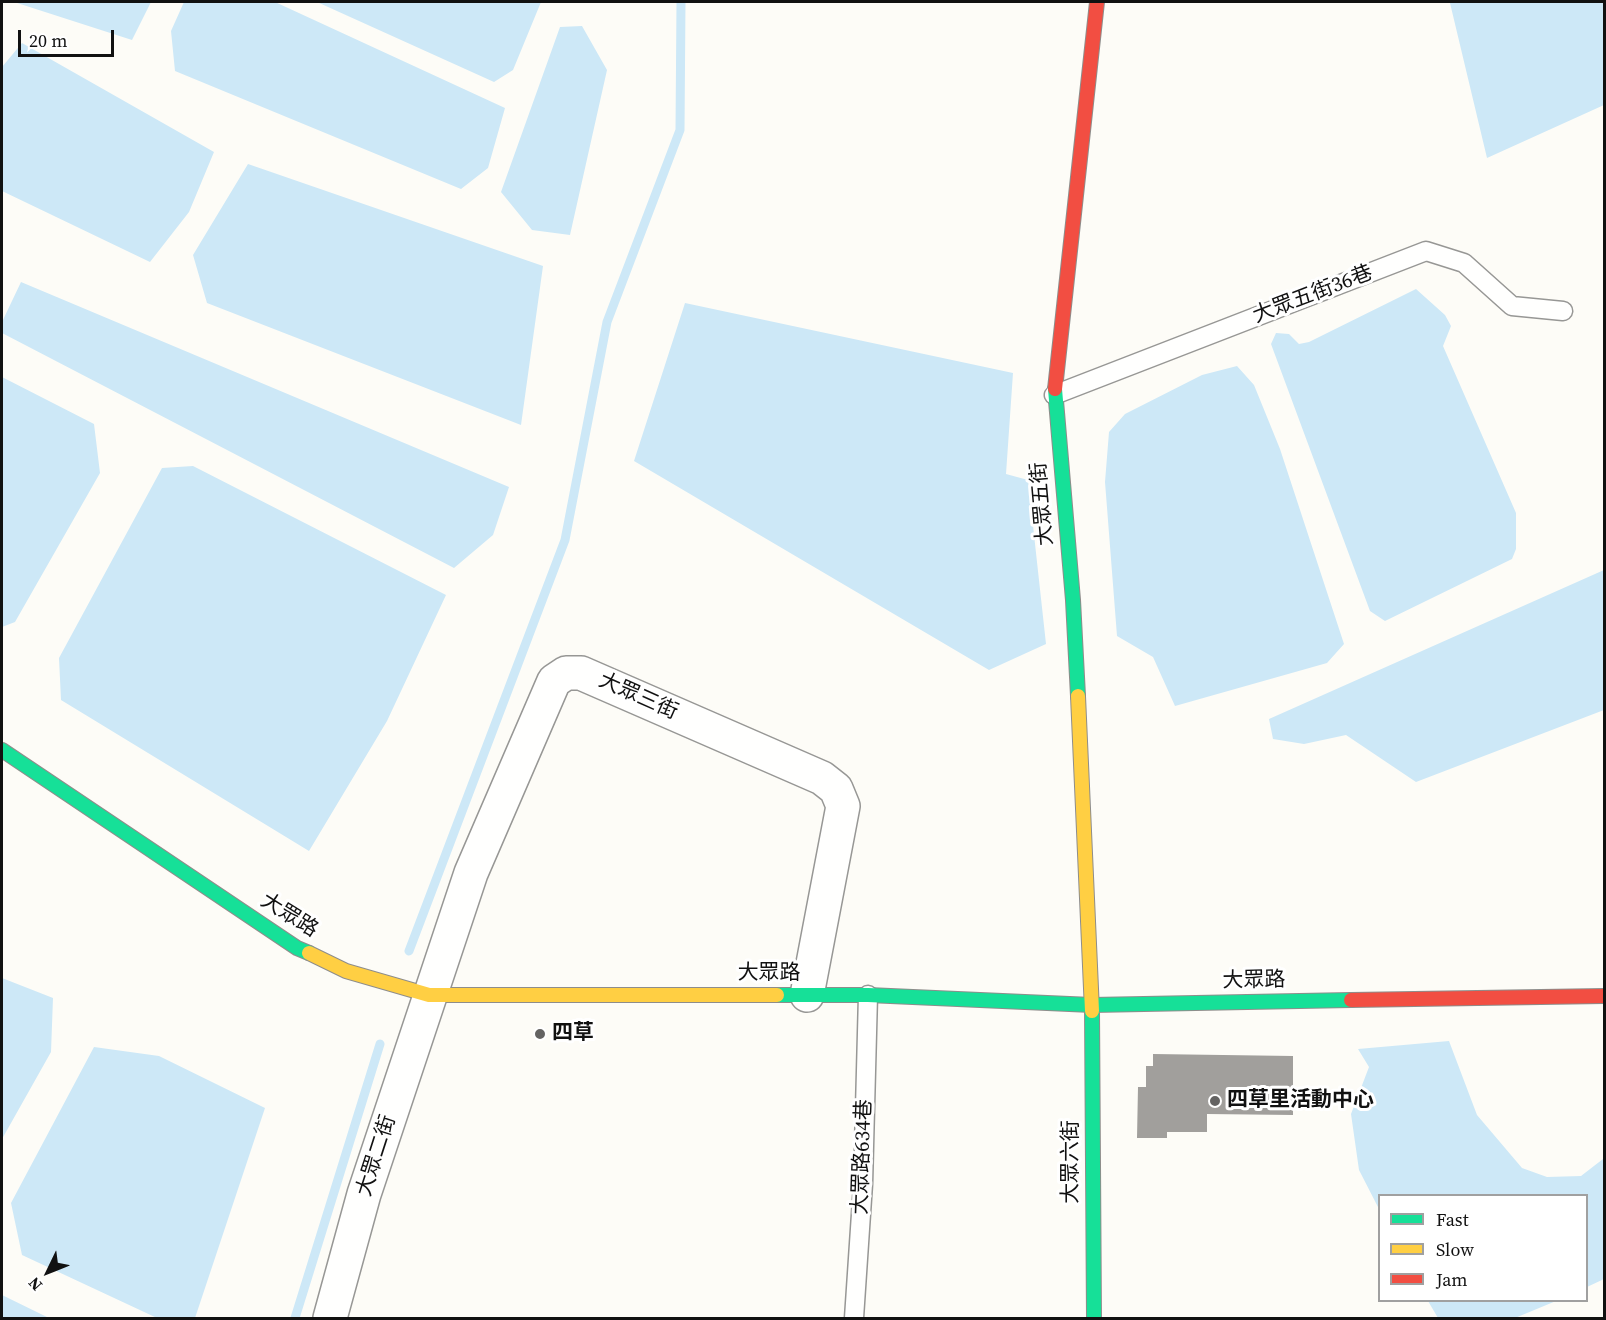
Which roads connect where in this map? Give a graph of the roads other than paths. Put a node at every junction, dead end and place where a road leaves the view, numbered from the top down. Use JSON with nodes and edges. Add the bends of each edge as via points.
{"nodes":[{"id":1,"x":1097,"y":2,"type":"edge"},
{"id":2,"x":1563,"y":311,"type":"dead end"},
{"id":3,"x":1054,"y":395,"type":"junction"},
{"id":4,"x":2,"y":750,"type":"edge"},
{"id":5,"x":429,"y":995,"type":"junction"},
{"id":6,"x":807,"y":995,"type":"junction"},
{"id":7,"x":868,"y":995,"type":"junction"},
{"id":8,"x":1605,"y":996,"type":"edge"},
{"id":9,"x":1092,"y":1005,"type":"junction"},
{"id":10,"x":330,"y":1318,"type":"edge"},
{"id":11,"x":854,"y":1318,"type":"edge"},
{"id":12,"x":1094,"y":1318,"type":"edge"}],
"edges":[{"from":1,"to":3,"type":"street","name":"大眾五街"},
{"from":2,"to":3,"type":"lane","name":"大眾五街36巷","via":[[1512,306],[1464,263],[1426,251]]},
{"from":3,"to":9,"type":"street","name":"大眾五街","via":[[1073,600]]},
{"from":4,"to":5,"type":"street","name":"大眾路","via":[[297,948],[346,971]]},
{"from":5,"to":6,"type":"street","name":"大眾路"},
{"from":5,"to":6,"type":"street","name":"大眾三街","via":[[476,862],[554,681],[566,673],[592,677],[822,778],[836,789],[843,806]]},
{"from":5,"to":10,"type":"street","name":"大眾二街","via":[[364,1194]]},
{"from":6,"to":7,"type":"street","name":"大眾路"},
{"from":7,"to":9,"type":"street","name":"大眾路"},
{"from":7,"to":11,"type":"lane","name":"大眾路634巷","via":[[863,1184]]},
{"from":8,"to":9,"type":"street","name":"大眾路"},
{"from":9,"to":12,"type":"street","name":"大眾六街"}]}
